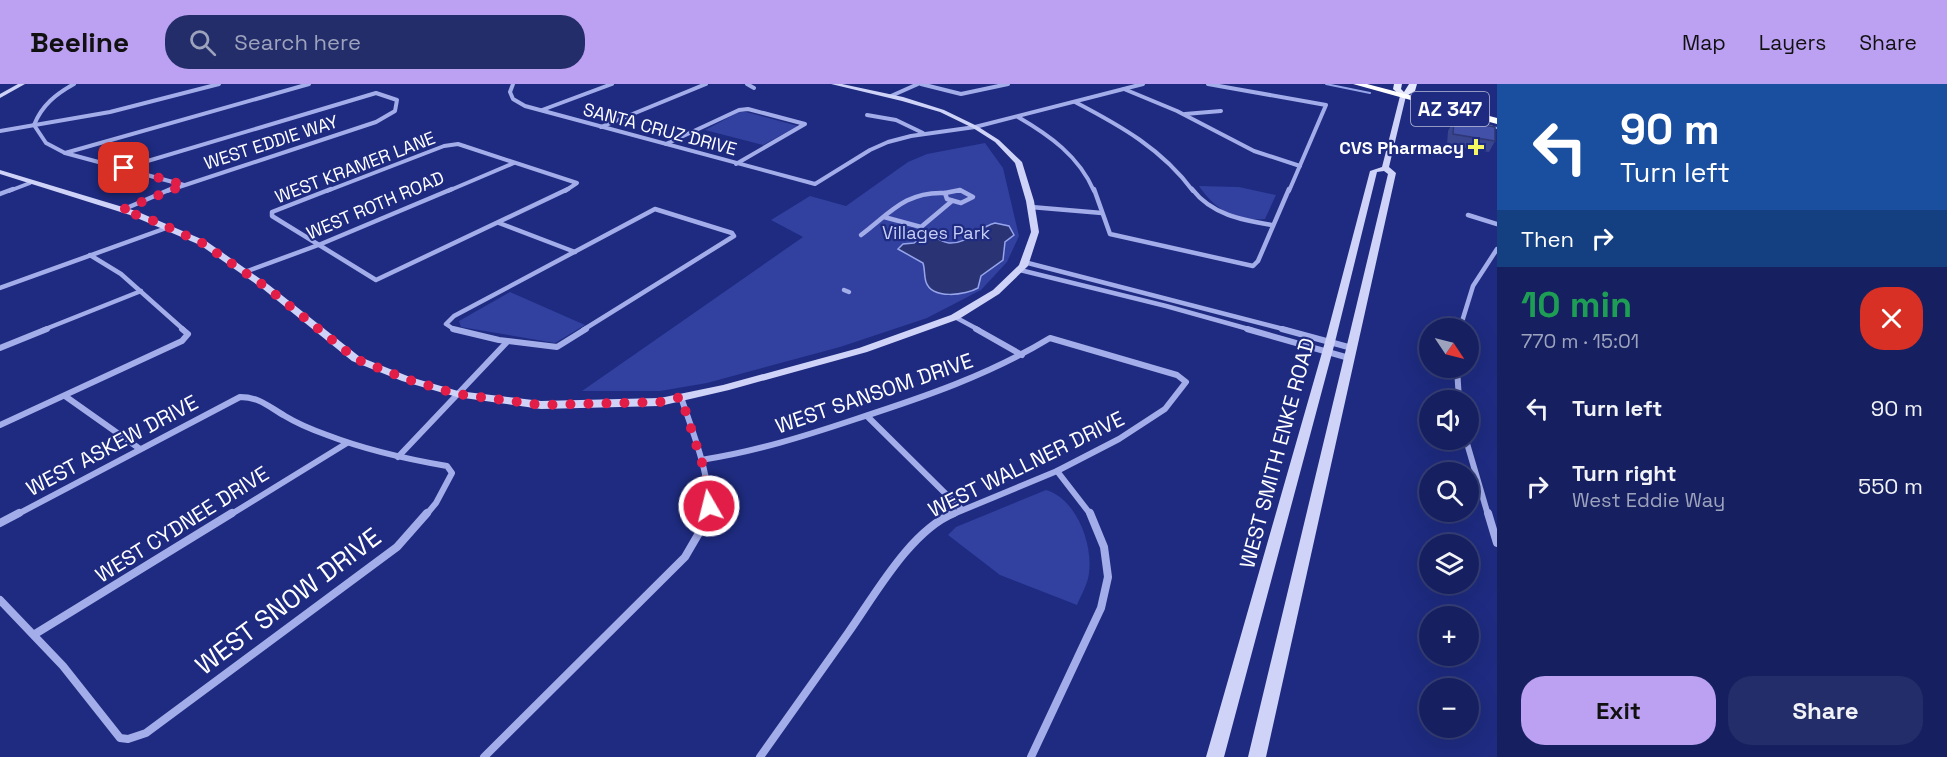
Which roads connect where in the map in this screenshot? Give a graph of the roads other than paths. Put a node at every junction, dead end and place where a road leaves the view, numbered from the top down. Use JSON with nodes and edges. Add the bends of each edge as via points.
{"nodes":[{"id":1,"x":22,"y":84,"type":"edge"},
{"id":2,"x":74,"y":84,"type":"edge"},
{"id":3,"x":219,"y":84,"type":"edge"},
{"id":4,"x":309,"y":84,"type":"edge"},
{"id":5,"x":612,"y":84,"type":"edge"},
{"id":6,"x":706,"y":84,"type":"edge"},
{"id":7,"x":747,"y":84,"type":"edge"},
{"id":8,"x":834,"y":84,"type":"edge"},
{"id":9,"x":919,"y":84,"type":"edge"},
{"id":10,"x":1008,"y":84,"type":"edge"},
{"id":11,"x":1143,"y":84,"type":"edge"},
{"id":12,"x":1208,"y":84,"type":"edge"},
{"id":13,"x":1357,"y":84,"type":"edge"},
{"id":14,"x":1378,"y":84,"type":"edge"},
{"id":15,"x":512,"y":85,"type":"edge"},
{"id":16,"x":754,"y":88,"type":"dead end"},
{"id":17,"x":1124,"y":89,"type":"junction"},
{"id":18,"x":1404,"y":89,"type":"edge"},
{"id":19,"x":2,"y":94,"type":"edge"},
{"id":20,"x":891,"y":96,"type":"junction"},
{"id":21,"x":1075,"y":102,"type":"junction"},
{"id":22,"x":541,"y":111,"type":"junction"},
{"id":23,"x":1221,"y":111,"type":"dead end"},
{"id":24,"x":1184,"y":114,"type":"junction"},
{"id":25,"x":1497,"y":114,"type":"edge"},
{"id":26,"x":867,"y":115,"type":"dead end"},
{"id":27,"x":1017,"y":117,"type":"junction"},
{"id":28,"x":1497,"y":121,"type":"edge"},
{"id":29,"x":34,"y":125,"type":"junction"},
{"id":30,"x":975,"y":126,"type":"junction"},
{"id":31,"x":601,"y":127,"type":"junction"},
{"id":32,"x":0,"y":131,"type":"edge"},
{"id":33,"x":924,"y":134,"type":"junction"},
{"id":34,"x":666,"y":144,"type":"junction"},
{"id":35,"x":65,"y":153,"type":"junction"},
{"id":36,"x":515,"y":163,"type":"junction"},
{"id":37,"x":736,"y":164,"type":"junction"},
{"id":38,"x":1300,"y":166,"type":"junction"},
{"id":39,"x":124,"y":168,"type":"junction"},
{"id":40,"x":1385,"y":168,"type":"junction"},
{"id":41,"x":0,"y":172,"type":"edge"},
{"id":42,"x":30,"y":183,"type":"junction"},
{"id":43,"x":184,"y":185,"type":"junction"},
{"id":44,"x":945,"y":193,"type":"junction"},
{"id":45,"x":0,"y":194,"type":"edge"},
{"id":46,"x":952,"y":201,"type":"junction"},
{"id":47,"x":1031,"y":207,"type":"junction"},
{"id":48,"x":122,"y":210,"type":"junction"},
{"id":49,"x":1102,"y":213,"type":"junction"},
{"id":50,"x":1468,"y":215,"type":"dead end"},
{"id":51,"x":884,"y":217,"type":"junction"},
{"id":52,"x":499,"y":223,"type":"junction"},
{"id":53,"x":1497,"y":224,"type":"edge"},
{"id":54,"x":1272,"y":225,"type":"junction"},
{"id":55,"x":170,"y":227,"type":"junction"},
{"id":56,"x":861,"y":235,"type":"dead end"},
{"id":57,"x":321,"y":244,"type":"junction"},
{"id":58,"x":1497,"y":249,"type":"edge"},
{"id":59,"x":575,"y":252,"type":"junction"},
{"id":60,"x":90,"y":255,"type":"junction"},
{"id":61,"x":1022,"y":266,"type":"junction"},
{"id":62,"x":245,"y":272,"type":"junction"},
{"id":63,"x":0,"y":288,"type":"edge"},
{"id":64,"x":141,"y":291,"type":"junction"},
{"id":65,"x":955,"y":317,"type":"junction"},
{"id":66,"x":1462,"y":318,"type":"edge"},
{"id":67,"x":507,"y":342,"type":"junction"},
{"id":68,"x":1328,"y":347,"type":"junction"},
{"id":69,"x":0,"y":348,"type":"edge"},
{"id":70,"x":1350,"y":353,"type":"junction"},
{"id":71,"x":1022,"y":355,"type":"junction"},
{"id":72,"x":1186,"y":382,"type":"joint"},
{"id":73,"x":457,"y":394,"type":"junction"},
{"id":74,"x":65,"y":396,"type":"junction"},
{"id":75,"x":681,"y":397,"type":"junction"},
{"id":76,"x":867,"y":416,"type":"junction"},
{"id":77,"x":0,"y":425,"type":"edge"},
{"id":78,"x":347,"y":443,"type":"junction"},
{"id":79,"x":140,"y":449,"type":"junction"},
{"id":80,"x":1469,"y":450,"type":"edge"},
{"id":81,"x":398,"y":457,"type":"junction"},
{"id":82,"x":701,"y":460,"type":"junction"},
{"id":83,"x":1057,"y":471,"type":"junction"},
{"id":84,"x":962,"y":510,"type":"junction"},
{"id":85,"x":0,"y":522,"type":"edge"},
{"id":86,"x":1497,"y":543,"type":"edge"},
{"id":87,"x":0,"y":600,"type":"edge"},
{"id":88,"x":35,"y":634,"type":"junction"},
{"id":89,"x":484,"y":757,"type":"edge"},
{"id":90,"x":760,"y":757,"type":"edge"},
{"id":91,"x":1031,"y":757,"type":"edge"},
{"id":92,"x":1215,"y":757,"type":"edge"},
{"id":93,"x":1257,"y":757,"type":"edge"}],
"edges":[{"from":1,"to":19,"type":"street"},
{"from":2,"to":29,"type":"street","via":[[44,105]]},
{"from":3,"to":29,"type":"street","via":[[110,112]]},
{"from":4,"to":35,"type":"street"},
{"from":5,"to":22,"type":"street"},
{"from":6,"to":31,"type":"street"},
{"from":7,"to":16,"type":"street"},
{"from":8,"to":20,"type":"street"},
{"from":9,"to":10,"type":"street","via":[[961,94]]},
{"from":9,"to":20,"type":"street"},
{"from":11,"to":17,"type":"street"},
{"from":12,"to":38,"type":"street","via":[[1326,105]]},
{"from":13,"to":18,"type":"highway","number":"AZ 347"},
{"from":14,"to":18,"type":"highway","number":"AZ 347"},
{"from":15,"to":22,"type":"street","name":"SANTA CRUZ DRIVE","via":[[510,92],[517,102]]},
{"from":17,"to":21,"type":"street"},
{"from":17,"to":24,"type":"street"},
{"from":18,"to":25,"type":"highway","number":"AZ 347"},
{"from":18,"to":28,"type":"highway","number":"AZ 347"},
{"from":18,"to":40,"type":"street","name":"WEST SMITH ENKE ROAD"},
{"from":20,"to":30,"type":"street","via":[[942,111]]},
{"from":21,"to":27,"type":"street"},
{"from":21,"to":54,"type":"street","via":[[1141,138],[1180,172],[1200,200],[1232,216]]},
{"from":22,"to":31,"type":"street","name":"SANTA CRUZ DRIVE"},
{"from":23,"to":24,"type":"street"},
{"from":24,"to":38,"type":"street","via":[[1244,149]]},
{"from":26,"to":33,"type":"street","via":[[896,120]]},
{"from":27,"to":30,"type":"street"},
{"from":27,"to":49,"type":"street","via":[[1041,130],[1078,160],[1092,182]]},
{"from":29,"to":32,"type":"street"},
{"from":29,"to":35,"type":"street","via":[[46,142]]},
{"from":30,"to":33,"type":"street"},
{"from":30,"to":47,"type":"street","via":[[998,141],[1018,162]]},
{"from":31,"to":34,"type":"street","name":"SANTA CRUZ DRIVE"},
{"from":33,"to":37,"type":"street","name":"SANTA CRUZ DRIVE","via":[[870,150],[815,184]]},
{"from":34,"to":37,"type":"street","name":"SANTA CRUZ DRIVE"},
{"from":34,"to":37,"type":"street","via":[[743,109],[805,124]]},
{"from":35,"to":39,"type":"street"},
{"from":36,"to":52,"type":"street","via":[[577,185]]},
{"from":36,"to":57,"type":"street","name":"WEST ROTH ROAD"},
{"from":36,"to":57,"type":"street","name":"WEST KRAMER LANE","via":[[458,144],[449,145],[272,212],[272,216]]},
{"from":38,"to":54,"type":"street"},
{"from":39,"to":43,"type":"street"},
{"from":39,"to":43,"type":"street","name":"WEST EDDIE WAY","via":[[376,93],[397,100],[395,111],[376,122]]},
{"from":40,"to":68,"type":"street","name":"WEST SMITH ENKE ROAD","via":[[1374,171]]},
{"from":40,"to":70,"type":"street","name":"WEST SMITH ENKE ROAD","via":[[1392,173]]},
{"from":41,"to":42,"type":"street"},
{"from":42,"to":45,"type":"street"},
{"from":42,"to":48,"type":"street"},
{"from":43,"to":48,"type":"street","name":"WEST EDDIE WAY"},
{"from":44,"to":46,"type":"street"},
{"from":44,"to":46,"type":"street","via":[[960,190],[973,197],[967,202]]},
{"from":44,"to":51,"type":"street","via":[[915,195]]},
{"from":46,"to":51,"type":"street","via":[[921,227]]},
{"from":47,"to":49,"type":"street"},
{"from":47,"to":61,"type":"street","via":[[1035,232]]},
{"from":48,"to":55,"type":"street"},
{"from":49,"to":54,"type":"street","via":[[1107,231],[1117,236],[1253,266]]},
{"from":50,"to":53,"type":"street"},
{"from":51,"to":56,"type":"street"},
{"from":52,"to":57,"type":"street","via":[[376,280]]},
{"from":52,"to":59,"type":"street"},
{"from":55,"to":60,"type":"street"},
{"from":55,"to":62,"type":"street","via":[[213,249]]},
{"from":57,"to":62,"type":"street","name":"WEST ROTH ROAD"},
{"from":58,"to":66,"type":"street","via":[[1478,275],[1465,301]]},
{"from":59,"to":67,"type":"street","via":[[454,316],[446,324],[456,331]]},
{"from":59,"to":67,"type":"street","via":[[655,209],[734,236],[557,347]]},
{"from":60,"to":63,"type":"street"},
{"from":60,"to":64,"type":"street"},
{"from":61,"to":65,"type":"street","via":[[996,292]]},
{"from":61,"to":68,"type":"street"},
{"from":61,"to":68,"type":"street"},
{"from":62,"to":73,"type":"street","via":[[356,359]]},
{"from":64,"to":69,"type":"street"},
{"from":64,"to":74,"type":"street","via":[[188,334],[182,341]]},
{"from":65,"to":71,"type":"street"},
{"from":65,"to":75,"type":"street","via":[[863,350]]},
{"from":67,"to":73,"type":"street"},
{"from":68,"to":70,"type":"street"},
{"from":68,"to":70,"type":"street"},
{"from":68,"to":92,"type":"street","name":"WEST SMITH ENKE ROAD"},
{"from":70,"to":93,"type":"street","name":"WEST SMITH ENKE ROAD"},
{"from":71,"to":72,"type":"street","name":"WEST SANSOM DRIVE","via":[[1050,338],[1177,375]]},
{"from":71,"to":76,"type":"street","name":"WEST SANSOM DRIVE","via":[[983,375]]},
{"from":72,"to":83,"type":"street","name":"WEST WALLNER DRIVE","via":[[1165,409],[1119,440]]},
{"from":73,"to":75,"type":"street","via":[[541,405],[660,402]]},
{"from":73,"to":81,"type":"street"},
{"from":74,"to":77,"type":"street"},
{"from":74,"to":79,"type":"street"},
{"from":75,"to":82,"type":"street"},
{"from":76,"to":82,"type":"street","name":"WEST SANSOM DRIVE","via":[[762,448]]},
{"from":76,"to":84,"type":"street"},
{"from":78,"to":79,"type":"street","name":"WEST ASKEW DRIVE","via":[[278,414],[254,396],[240,397]]},
{"from":78,"to":81,"type":"street"},
{"from":78,"to":88,"type":"street","name":"WEST CYDNEE DRIVE"},
{"from":79,"to":85,"type":"street","name":"WEST ASKEW DRIVE"},
{"from":80,"to":86,"type":"street"},
{"from":81,"to":88,"type":"street","name":"WEST SNOW DRIVE","via":[[447,466],[453,473],[436,503],[397,547],[146,733],[120,738],[92,699]]},
{"from":82,"to":89,"type":"street","via":[[709,506],[685,556]]},
{"from":83,"to":84,"type":"street","name":"WEST WALLNER DRIVE"},
{"from":83,"to":91,"type":"street","via":[[1093,518],[1104,547],[1108,577],[1101,608]]},
{"from":84,"to":90,"type":"street","name":"WEST WALLNER DRIVE","via":[[923,534],[896,566]]},
{"from":87,"to":88,"type":"street"}]}
